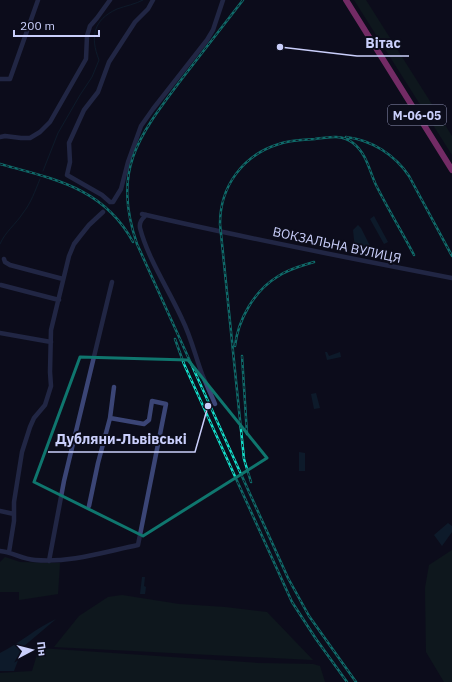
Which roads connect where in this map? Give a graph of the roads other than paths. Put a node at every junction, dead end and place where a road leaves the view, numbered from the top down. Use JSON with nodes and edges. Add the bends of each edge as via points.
{"nodes":[{"id":1,"x":38,"y":0,"type":"edge"},
{"id":2,"x":110,"y":0,"type":"edge"},
{"id":3,"x":153,"y":0,"type":"edge"},
{"id":4,"x":223,"y":0,"type":"edge"},
{"id":5,"x":346,"y":0,"type":"edge"},
{"id":6,"x":0,"y":79,"type":"edge"},
{"id":7,"x":0,"y":137,"type":"edge"},
{"id":8,"x":452,"y":170,"type":"edge"},
{"id":9,"x":103,"y":212,"type":"dead end"},
{"id":10,"x":4,"y":259,"type":"dead end"},
{"id":11,"x":452,"y":278,"type":"edge"},
{"id":12,"x":63,"y":279,"type":"junction"},
{"id":13,"x":112,"y":282,"type":"dead end"},
{"id":14,"x":1,"y":285,"type":"edge"},
{"id":15,"x":59,"y":300,"type":"junction"},
{"id":16,"x":0,"y":334,"type":"edge"},
{"id":17,"x":51,"y":342,"type":"junction"},
{"id":18,"x":114,"y":387,"type":"dead end"},
{"id":19,"x":215,"y":404,"type":"dead end"},
{"id":20,"x":110,"y":418,"type":"junction"},
{"id":21,"x":89,"y":506,"type":"dead end"},
{"id":22,"x":0,"y":512,"type":"edge"},
{"id":23,"x":14,"y":514,"type":"junction"},
{"id":24,"x":0,"y":551,"type":"edge"},
{"id":25,"x":9,"y":552,"type":"junction"},
{"id":26,"x":49,"y":561,"type":"junction"}],
"edges":[{"from":1,"to":6,"type":"street","via":[[10,79]]},
{"from":2,"to":7,"type":"street","via":[[90,26],[86,59],[50,122],[30,138]]},
{"from":3,"to":4,"type":"street","via":[[109,62],[98,92],[84,110],[69,143],[70,162],[67,175],[108,201],[113,202],[121,189],[141,126],[207,40]]},
{"from":5,"to":8,"type":"highway","number":"М-06-05"},
{"from":9,"to":12,"type":"street","via":[[74,244],[68,256]]},
{"from":10,"to":12,"type":"street","via":[[10,264]]},
{"from":11,"to":19,"type":"street","name":"ВОКЗАЛЬНА ВУЛИЦЯ","via":[[144,214],[140,226],[145,241],[187,329],[202,375]]},
{"from":12,"to":15,"type":"street"},
{"from":13,"to":26,"type":"street","via":[[64,481]]},
{"from":14,"to":15,"type":"street"},
{"from":15,"to":17,"type":"street","via":[[52,324]]},
{"from":16,"to":17,"type":"street"},
{"from":17,"to":23,"type":"street","via":[[51,386],[46,405],[34,418],[22,452]]},
{"from":18,"to":20,"type":"street"},
{"from":20,"to":21,"type":"street"},
{"from":20,"to":26,"type":"street","via":[[144,424],[149,420],[152,401],[166,404],[138,545],[72,559]]},
{"from":22,"to":23,"type":"street"},
{"from":23,"to":25,"type":"street"},
{"from":24,"to":25,"type":"street"},
{"from":25,"to":26,"type":"street","via":[[19,557]]}]}
